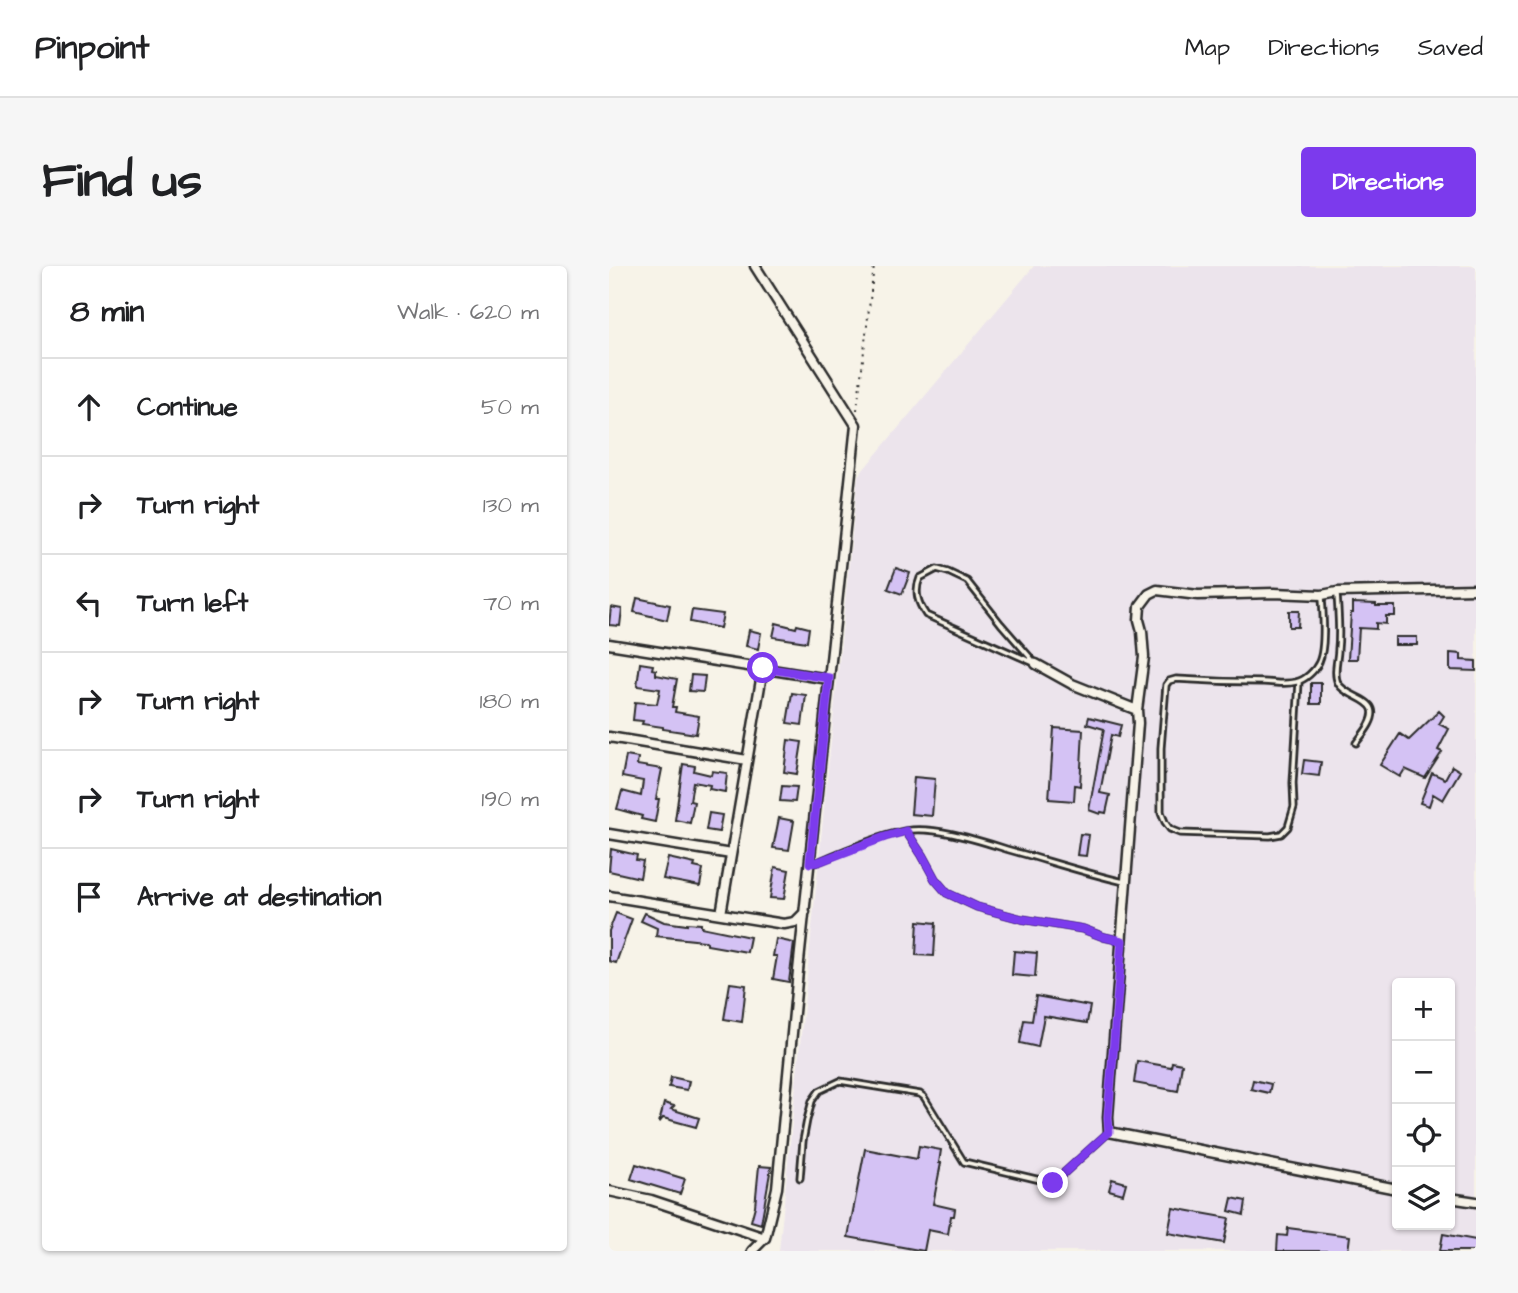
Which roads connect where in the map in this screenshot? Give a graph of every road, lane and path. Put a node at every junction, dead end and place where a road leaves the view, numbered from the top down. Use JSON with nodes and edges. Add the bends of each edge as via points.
{"nodes":[{"id":1,"x":755,"y":266,"type":"edge"},
{"id":2,"x":874,"y":266,"type":"edge"},
{"id":3,"x":856,"y":425,"type":"junction"},
{"id":4,"x":1476,"y":589,"type":"edge"},
{"id":5,"x":1336,"y":592,"type":"junction"},
{"id":6,"x":1322,"y":595,"type":"junction"},
{"id":7,"x":609,"y":644,"type":"edge"},
{"id":8,"x":1035,"y":664,"type":"junction"},
{"id":9,"x":763,"y":668,"type":"junction"},
{"id":10,"x":829,"y":678,"type":"junction"},
{"id":11,"x":1299,"y":682,"type":"junction"},
{"id":12,"x":1137,"y":710,"type":"junction"},
{"id":13,"x":609,"y":737,"type":"edge"},
{"id":14,"x":1356,"y":743,"type":"dead end"},
{"id":15,"x":747,"y":760,"type":"junction"},
{"id":16,"x":906,"y":831,"type":"junction"},
{"id":17,"x":609,"y":834,"type":"edge"},
{"id":18,"x":731,"y":854,"type":"junction"},
{"id":19,"x":810,"y":863,"type":"junction"},
{"id":20,"x":1126,"y":882,"type":"junction"},
{"id":21,"x":609,"y":896,"type":"edge"},
{"id":22,"x":804,"y":912,"type":"junction"},
{"id":23,"x":721,"y":914,"type":"junction"},
{"id":24,"x":1122,"y":941,"type":"junction"},
{"id":25,"x":1109,"y":1132,"type":"junction"},
{"id":26,"x":800,"y":1178,"type":"dead end"},
{"id":27,"x":1392,"y":1188,"type":"edge"},
{"id":28,"x":609,"y":1191,"type":"edge"},
{"id":29,"x":1455,"y":1199,"type":"edge"},
{"id":30,"x":1476,"y":1202,"type":"edge"},
{"id":31,"x":765,"y":1238,"type":"junction"},
{"id":32,"x":752,"y":1251,"type":"edge"}],
"edges":[{"from":1,"to":3,"type":"street"},
{"from":2,"to":3,"type":"path"},
{"from":3,"to":10,"type":"street"},
{"from":4,"to":5,"type":"street"},
{"from":5,"to":6,"type":"street"},
{"from":5,"to":14,"type":"lane","via":[[1338,684],[1373,712]]},
{"from":6,"to":11,"type":"lane","via":[[1321,658],[1312,673]]},
{"from":6,"to":12,"type":"street","via":[[1198,595],[1157,590],[1149,594],[1140,606],[1144,657]]},
{"from":7,"to":9,"type":"street"},
{"from":8,"to":8,"type":"lane","via":[[967,581],[937,569],[920,578],[917,593],[926,615]]},
{"from":8,"to":12,"type":"street"},
{"from":9,"to":10,"type":"street"},
{"from":9,"to":15,"type":"street"},
{"from":10,"to":19,"type":"street"},
{"from":11,"to":11,"type":"lane","via":[[1294,807],[1288,827],[1271,836],[1180,834],[1170,829],[1161,812],[1161,748],[1169,681]]},
{"from":12,"to":20,"type":"street"},
{"from":13,"to":15,"type":"street"},
{"from":15,"to":18,"type":"street"},
{"from":16,"to":19,"type":"lane"},
{"from":16,"to":20,"type":"lane","via":[[934,831],[992,844]]},
{"from":16,"to":24,"type":"lane","via":[[947,893],[977,907]]},
{"from":17,"to":18,"type":"street"},
{"from":18,"to":23,"type":"street"},
{"from":19,"to":22,"type":"street"},
{"from":20,"to":24,"type":"street"},
{"from":21,"to":23,"type":"street"},
{"from":22,"to":23,"type":"street","via":[[795,922],[784,924]]},
{"from":22,"to":31,"type":"street","via":[[777,1188]]},
{"from":24,"to":25,"type":"street"},
{"from":25,"to":26,"type":"lane","via":[[1053,1183],[964,1162],[920,1094],[839,1081],[819,1091],[812,1101]]},
{"from":25,"to":27,"type":"street"},
{"from":28,"to":31,"type":"street","via":[[652,1200]]},
{"from":29,"to":30,"type":"street"},
{"from":31,"to":32,"type":"street"}]}
